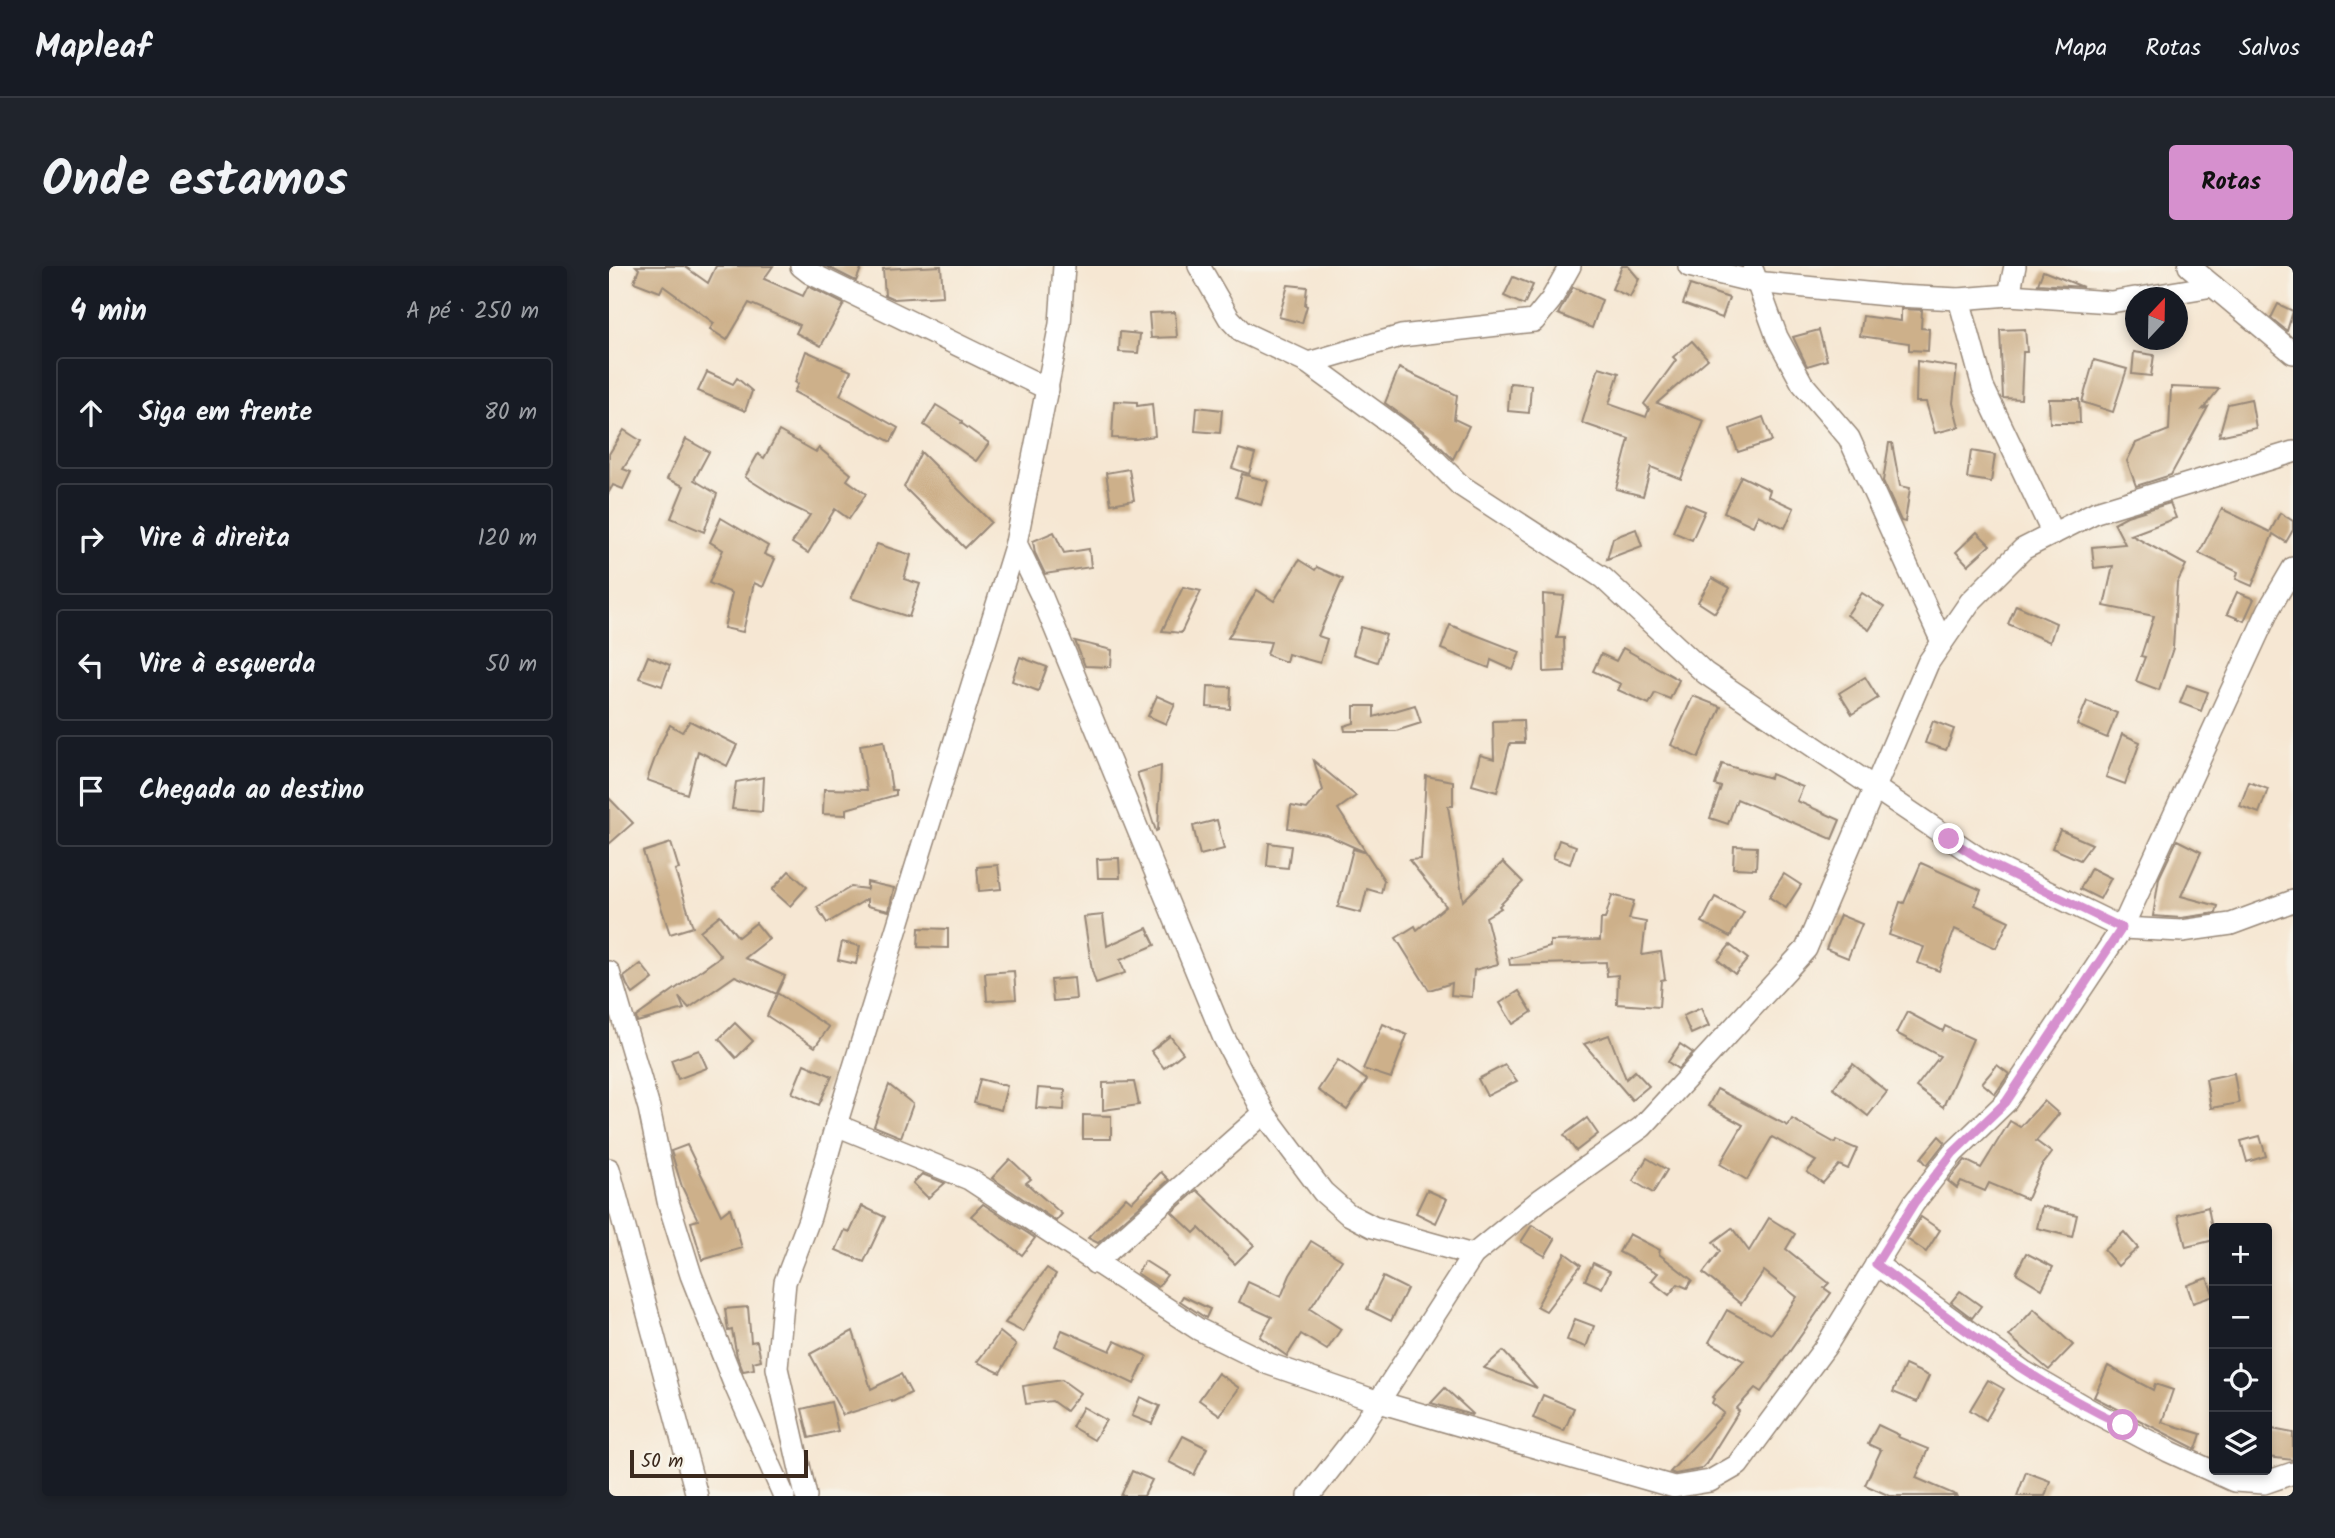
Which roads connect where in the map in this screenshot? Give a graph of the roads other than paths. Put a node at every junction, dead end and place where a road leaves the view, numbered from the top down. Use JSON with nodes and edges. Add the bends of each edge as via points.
{"nodes":[{"id":1,"x":801,"y":266,"type":"edge"},
{"id":2,"x":1064,"y":266,"type":"edge"},
{"id":3,"x":1199,"y":266,"type":"edge"},
{"id":4,"x":1570,"y":266,"type":"edge"},
{"id":5,"x":1689,"y":266,"type":"edge"},
{"id":6,"x":2015,"y":266,"type":"edge"},
{"id":7,"x":2189,"y":266,"type":"edge"},
{"id":8,"x":1753,"y":274,"type":"edge"},
{"id":9,"x":2213,"y":286,"type":"junction"},
{"id":10,"x":2188,"y":290,"type":"edge"},
{"id":11,"x":2009,"y":295,"type":"junction"},
{"id":12,"x":1959,"y":299,"type":"junction"},
{"id":13,"x":2125,"y":300,"type":"edge"},
{"id":14,"x":2293,"y":353,"type":"edge"},
{"id":15,"x":1308,"y":363,"type":"junction"},
{"id":16,"x":1048,"y":388,"type":"junction"},
{"id":17,"x":2293,"y":452,"type":"edge"},
{"id":18,"x":2053,"y":534,"type":"junction"},
{"id":19,"x":1016,"y":543,"type":"junction"},
{"id":20,"x":2293,"y":568,"type":"edge"},
{"id":21,"x":1942,"y":642,"type":"junction"},
{"id":22,"x":1875,"y":787,"type":"junction"},
{"id":23,"x":2293,"y":901,"type":"edge"},
{"id":24,"x":2122,"y":928,"type":"junction"},
{"id":25,"x":609,"y":972,"type":"edge"},
{"id":26,"x":1263,"y":1113,"type":"junction"},
{"id":27,"x":836,"y":1125,"type":"junction"},
{"id":28,"x":609,"y":1169,"type":"edge"},
{"id":29,"x":1473,"y":1255,"type":"junction"},
{"id":30,"x":1095,"y":1264,"type":"junction"},
{"id":31,"x":1876,"y":1264,"type":"junction"},
{"id":32,"x":1379,"y":1402,"type":"junction"},
{"id":33,"x":2293,"y":1473,"type":"edge"},
{"id":34,"x":697,"y":1496,"type":"edge"},
{"id":35,"x":784,"y":1496,"type":"edge"},
{"id":36,"x":806,"y":1496,"type":"edge"},
{"id":37,"x":1309,"y":1496,"type":"edge"}],
"edges":[{"from":1,"to":16,"type":"street"},
{"from":2,"to":16,"type":"street","via":[[1060,324]]},
{"from":3,"to":15,"type":"street","via":[[1229,318],[1243,332]]},
{"from":4,"to":15,"type":"street","via":[[1552,300],[1534,321],[1401,336]]},
{"from":5,"to":8,"type":"street"},
{"from":6,"to":11,"type":"street"},
{"from":7,"to":9,"type":"street"},
{"from":8,"to":12,"type":"street","via":[[1897,296]]},
{"from":8,"to":21,"type":"street","via":[[1777,337],[1802,383],[1849,438]]},
{"from":9,"to":10,"type":"street"},
{"from":9,"to":14,"type":"street"},
{"from":11,"to":12,"type":"street"},
{"from":11,"to":13,"type":"street"},
{"from":12,"to":18,"type":"street","via":[[1983,387]]},
{"from":15,"to":22,"type":"street","via":[[1419,444],[1460,485],[1603,578],[1705,673]]},
{"from":16,"to":19,"type":"street"},
{"from":17,"to":18,"type":"street","via":[[2096,512]]},
{"from":18,"to":21,"type":"street","via":[[2023,549],[1970,602]]},
{"from":19,"to":26,"type":"street","via":[[1223,1036]]},
{"from":19,"to":27,"type":"street"},
{"from":20,"to":24,"type":"street","via":[[2269,609]]},
{"from":21,"to":22,"type":"street","via":[[1928,663]]},
{"from":22,"to":24,"type":"street","via":[[1980,859]]},
{"from":22,"to":29,"type":"street","via":[[1806,948],[1642,1127]]},
{"from":23,"to":24,"type":"street","via":[[2231,924],[2182,931]]},
{"from":24,"to":31,"type":"street","via":[[2006,1102],[1953,1153],[1914,1203]]},
{"from":25,"to":35,"type":"street","via":[[691,1275]]},
{"from":26,"to":29,"type":"street","via":[[1323,1192],[1348,1214],[1373,1227]]},
{"from":26,"to":30,"type":"street"},
{"from":27,"to":30,"type":"street","via":[[969,1179]]},
{"from":27,"to":36,"type":"street","via":[[810,1217],[785,1282],[777,1368]]},
{"from":28,"to":34,"type":"street"},
{"from":29,"to":32,"type":"street"},
{"from":30,"to":32,"type":"street","via":[[1198,1329],[1269,1364]]},
{"from":31,"to":32,"type":"street","via":[[1826,1346],[1738,1465],[1710,1481],[1674,1487]]},
{"from":31,"to":33,"type":"street","via":[[2023,1371],[2168,1451],[2234,1481],[2264,1483]]},
{"from":32,"to":37,"type":"street"}]}
